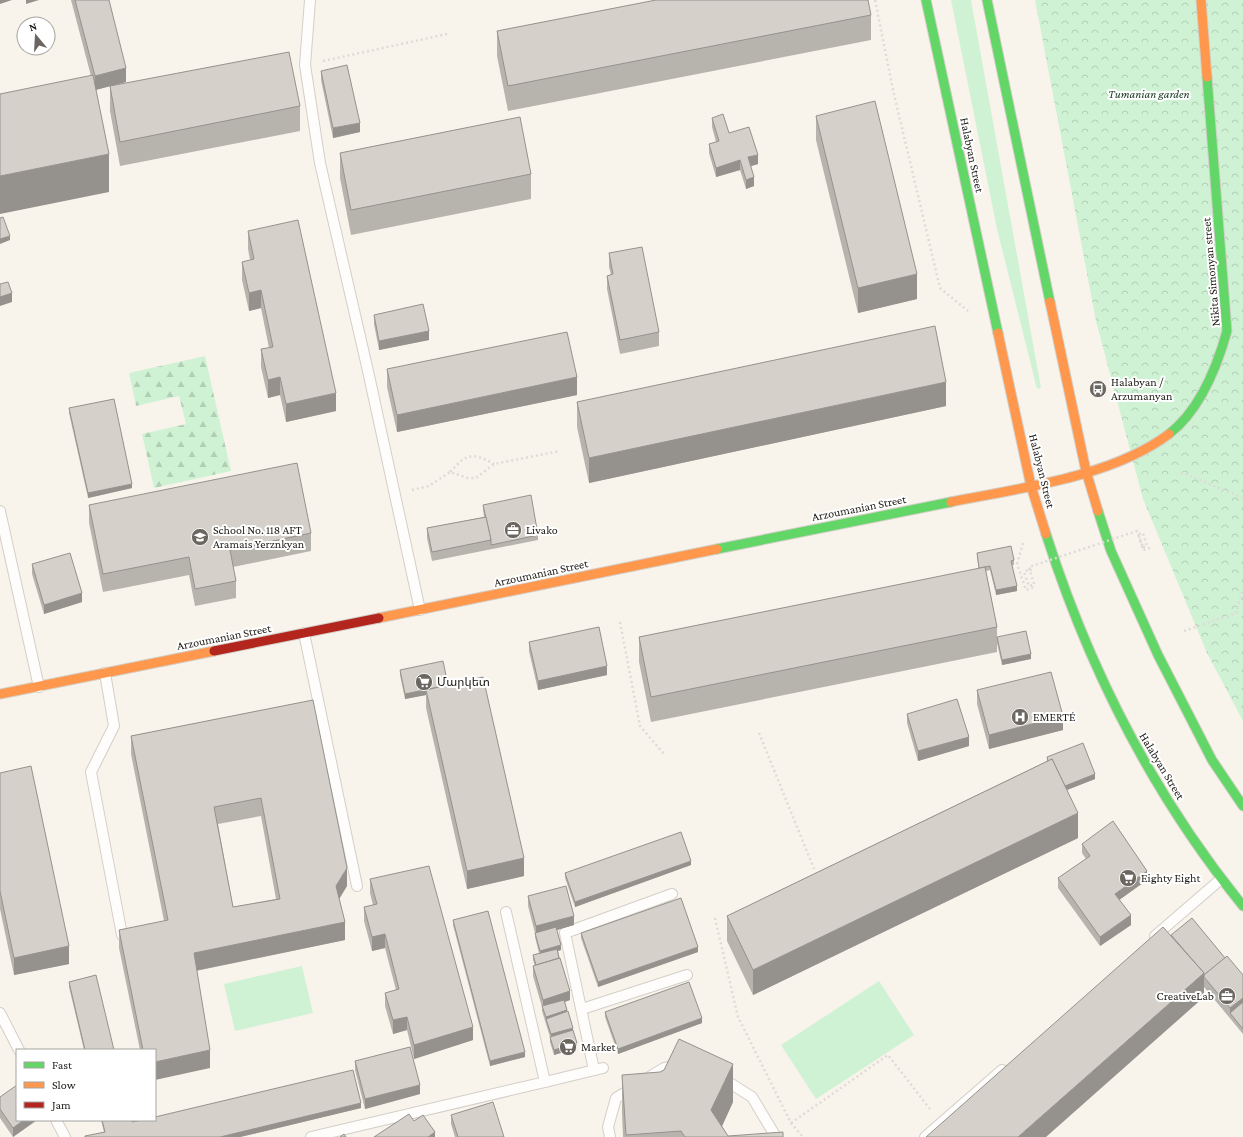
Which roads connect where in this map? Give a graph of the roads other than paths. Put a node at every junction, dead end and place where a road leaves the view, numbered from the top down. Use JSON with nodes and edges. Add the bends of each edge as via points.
{"nodes":[{"id":1,"x":310,"y":0,"type":"edge"},
{"id":2,"x":926,"y":0,"type":"edge"},
{"id":3,"x":986,"y":0,"type":"edge"},
{"id":4,"x":1200,"y":0,"type":"edge"},
{"id":5,"x":1086,"y":471,"type":"junction"},
{"id":6,"x":1031,"y":486,"type":"junction"},
{"id":7,"x":0,"y":511,"type":"edge"},
{"id":8,"x":420,"y":610,"type":"junction"},
{"id":9,"x":304,"y":633,"type":"junction"},
{"id":10,"x":105,"y":673,"type":"junction"},
{"id":11,"x":39,"y":686,"type":"junction"},
{"id":12,"x":0,"y":694,"type":"edge"},
{"id":13,"x":1243,"y":806,"type":"edge"},
{"id":14,"x":1221,"y":879,"type":"junction"},
{"id":15,"x":357,"y":886,"type":"dead end"},
{"id":16,"x":672,"y":894,"type":"dead end"},
{"id":17,"x":1243,"y":906,"type":"edge"},
{"id":18,"x":506,"y":912,"type":"dead end"},
{"id":19,"x":122,"y":936,"type":"edge"},
{"id":20,"x":1148,"y":942,"type":"edge"},
{"id":21,"x":687,"y":975,"type":"dead end"},
{"id":22,"x":582,"y":1009,"type":"junction"},
{"id":23,"x":0,"y":1013,"type":"edge"},
{"id":24,"x":18,"y":1049,"type":"edge"},
{"id":25,"x":1012,"y":1061,"type":"edge"},
{"id":26,"x":690,"y":1063,"type":"edge"},
{"id":27,"x":715,"y":1074,"type":"edge"},
{"id":28,"x":545,"y":1082,"type":"junction"},
{"id":29,"x":57,"y":1121,"type":"edge"},
{"id":30,"x":65,"y":1137,"type":"edge"},
{"id":31,"x":311,"y":1137,"type":"edge"},
{"id":32,"x":610,"y":1137,"type":"edge"},
{"id":33,"x":776,"y":1137,"type":"edge"},
{"id":34,"x":925,"y":1137,"type":"edge"}],
"edges":[{"from":1,"to":8,"type":"lane","via":[[305,65],[320,163]]},
{"from":2,"to":6,"type":"main road","name":"Halabyan Street"},
{"from":3,"to":5,"type":"main road"},
{"from":4,"to":5,"type":"main road","name":"Nikita Simonyan street","via":[[1227,331],[1214,372],[1176,429],[1150,447],[1122,461]]},
{"from":5,"to":6,"type":"main road","name":"Arzoumanian Street"},
{"from":5,"to":13,"type":"main road","via":[[1111,551],[1158,655],[1212,760]]},
{"from":6,"to":8,"type":"main road","name":"Arzoumanian Street"},
{"from":6,"to":14,"type":"main road","name":"Halabyan Street","via":[[1078,626],[1119,716],[1155,780]]},
{"from":7,"to":11,"type":"lane"},
{"from":8,"to":9,"type":"main road","name":"Arzoumanian Street"},
{"from":9,"to":10,"type":"main road","name":"Arzoumanian Street"},
{"from":9,"to":15,"type":"lane"},
{"from":10,"to":11,"type":"main road","name":"Arzoumanian Street"},
{"from":10,"to":19,"type":"lane","via":[[114,726],[91,772]]},
{"from":11,"to":12,"type":"main road","name":"Arzoumanian Street"},
{"from":14,"to":17,"type":"main road","name":"Halabyan Street"},
{"from":14,"to":20,"type":"lane"},
{"from":16,"to":22,"type":"lane","via":[[565,933]]},
{"from":18,"to":28,"type":"lane"},
{"from":21,"to":22,"type":"lane"},
{"from":22,"to":28,"type":"lane","via":[[598,1069]]},
{"from":23,"to":24,"type":"lane"},
{"from":25,"to":34,"type":"lane"},
{"from":26,"to":32,"type":"lane","via":[[664,1068],[616,1098],[608,1127]]},
{"from":27,"to":33,"type":"lane","via":[[752,1097]]},
{"from":28,"to":31,"type":"lane"},
{"from":29,"to":30,"type":"lane"}]}
